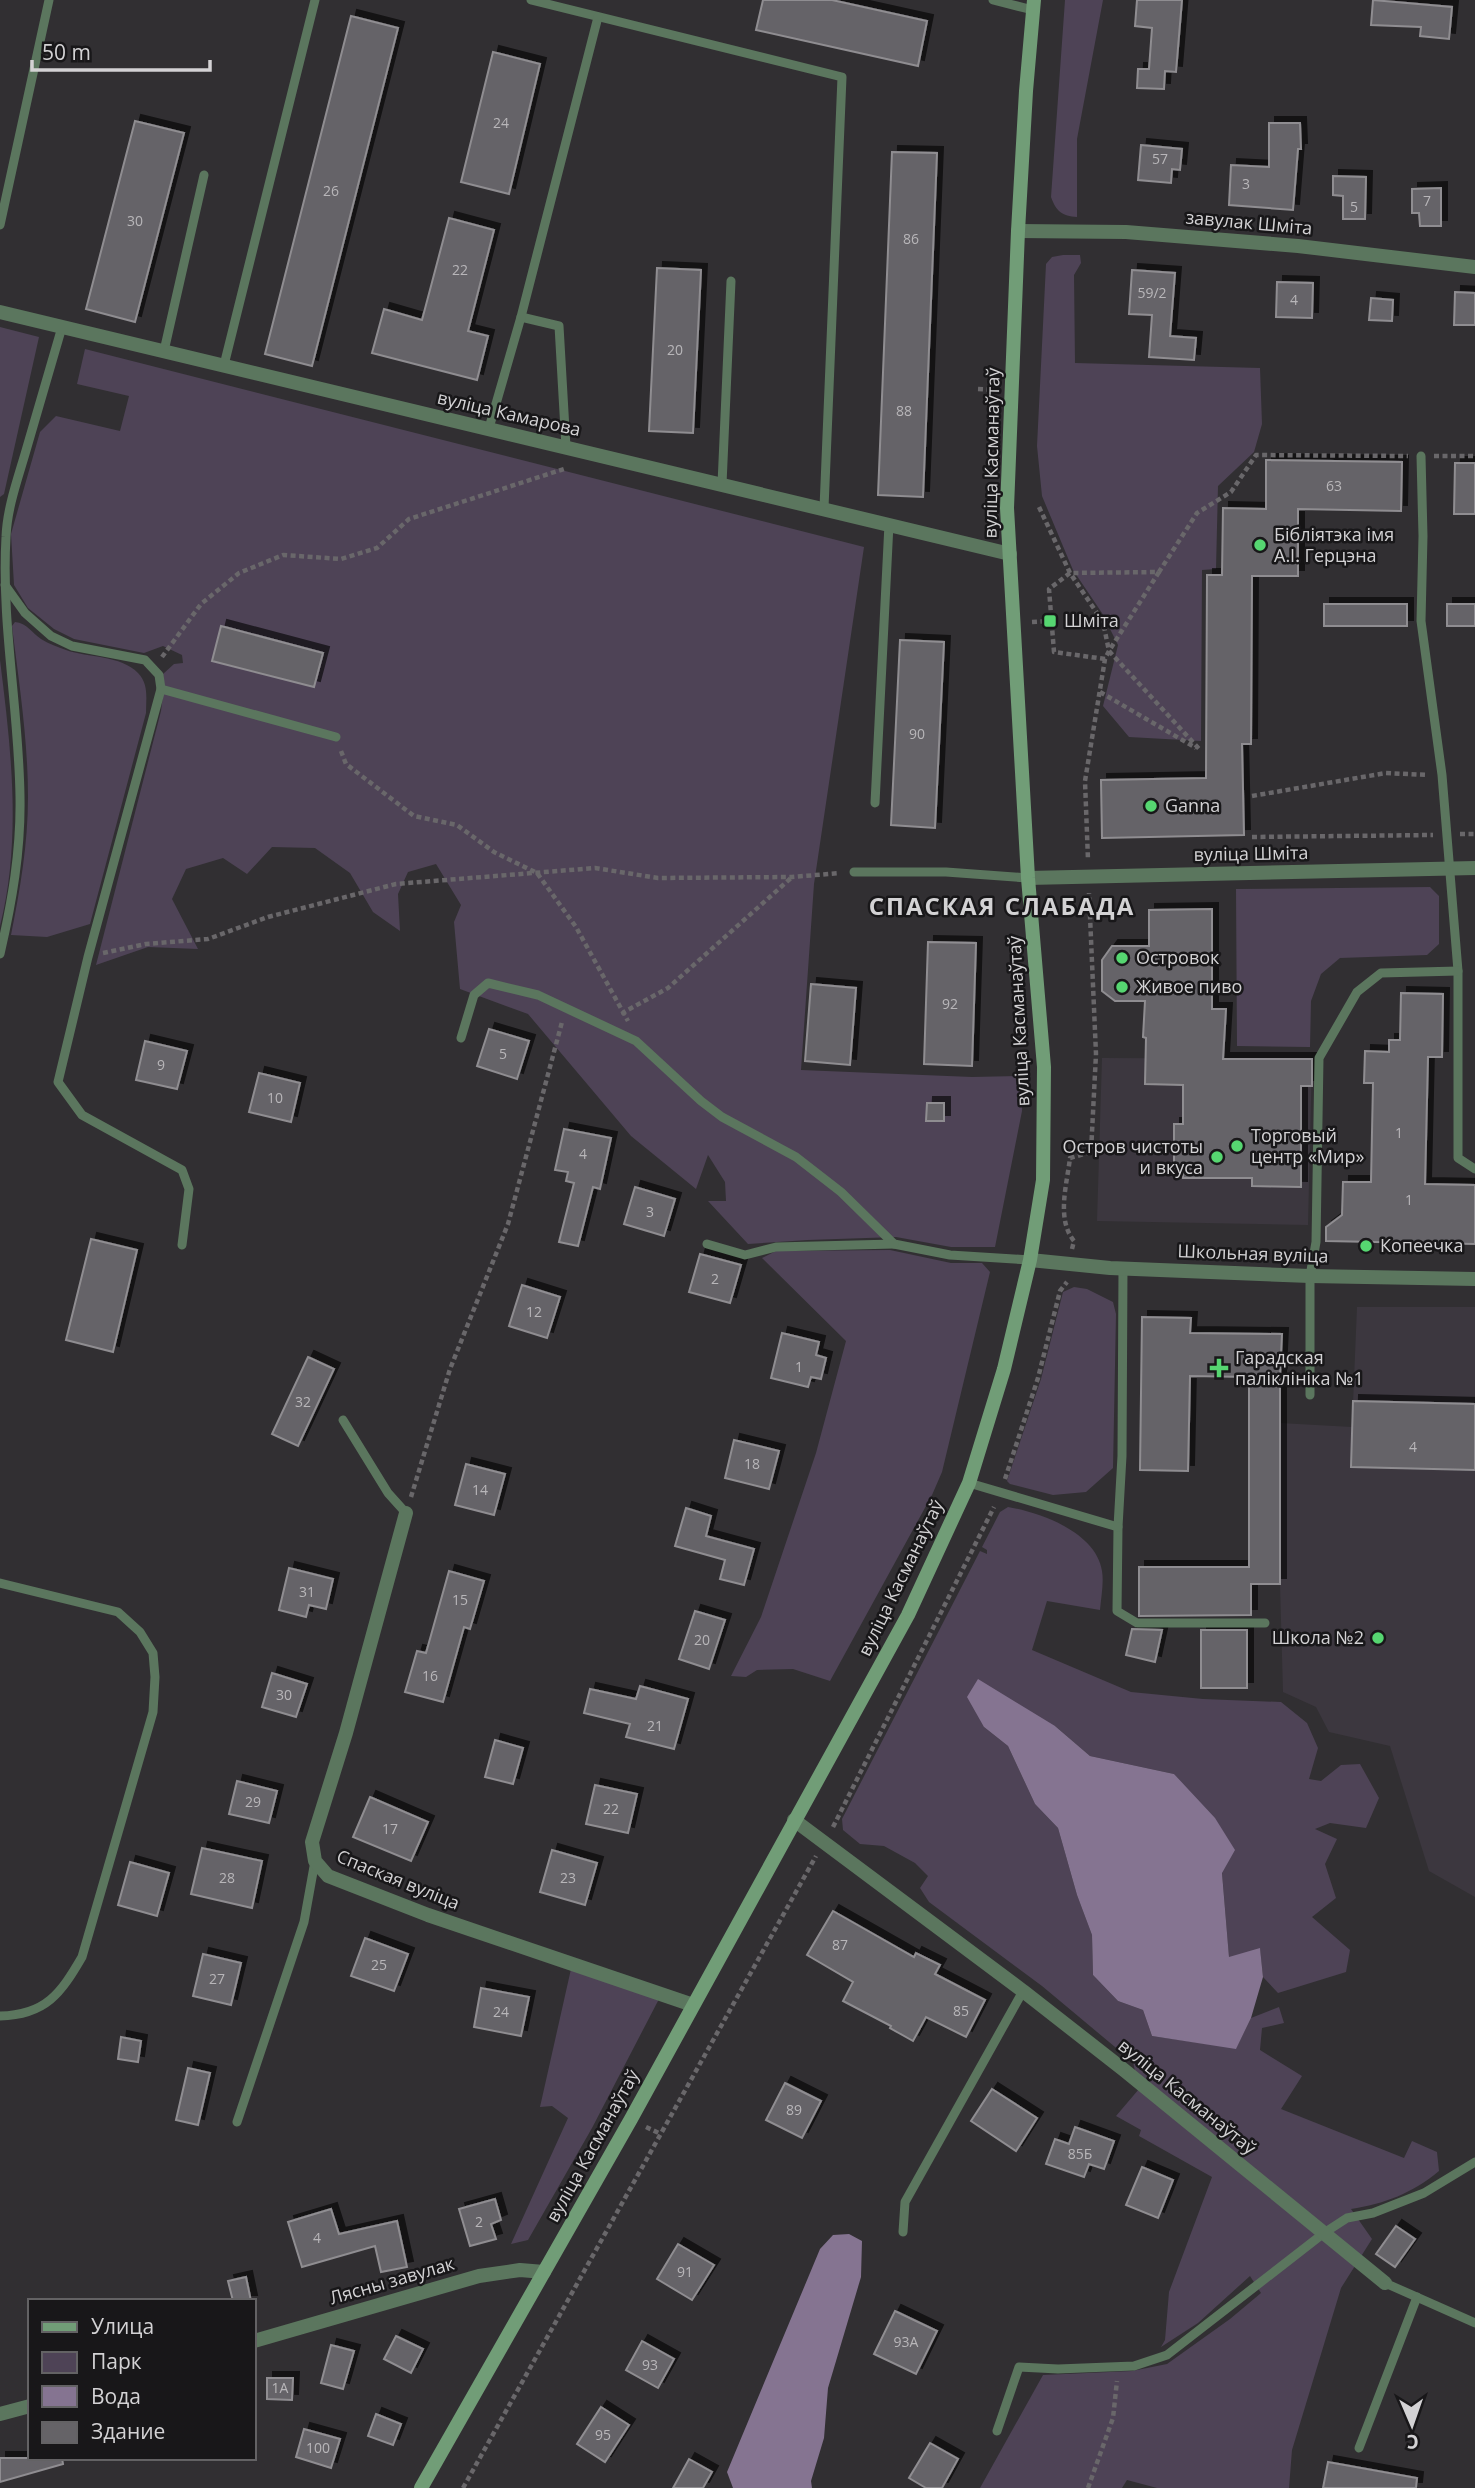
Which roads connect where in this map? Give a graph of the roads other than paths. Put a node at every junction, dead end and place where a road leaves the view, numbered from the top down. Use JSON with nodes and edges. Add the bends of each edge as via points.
{"nodes":[{"id":1,"x":49,"y":0,"type":"edge"},
{"id":2,"x":315,"y":0,"type":"edge"},
{"id":3,"x":531,"y":0,"type":"edge"},
{"id":4,"x":993,"y":0,"type":"edge"},
{"id":5,"x":1034,"y":5,"type":"edge"},
{"id":6,"x":598,"y":17,"type":"junction"},
{"id":7,"x":204,"y":175,"type":"dead end"},
{"id":8,"x":0,"y":225,"type":"edge"},
{"id":9,"x":1018,"y":231,"type":"junction"},
{"id":10,"x":1475,"y":267,"type":"edge"},
{"id":11,"x":731,"y":281,"type":"dead end"},
{"id":12,"x":0,"y":312,"type":"edge"},
{"id":13,"x":521,"y":317,"type":"junction"},
{"id":14,"x":62,"y":327,"type":"junction"},
{"id":15,"x":164,"y":351,"type":"junction"},
{"id":16,"x":224,"y":365,"type":"junction"},
{"id":17,"x":489,"y":429,"type":"junction"},
{"id":18,"x":566,"y":447,"type":"junction"},
{"id":19,"x":1422,"y":456,"type":"road end"},
{"id":20,"x":722,"y":484,"type":"junction"},
{"id":21,"x":12,"y":497,"type":"junction"},
{"id":22,"x":0,"y":503,"type":"edge"},
{"id":23,"x":824,"y":508,"type":"junction"},
{"id":24,"x":889,"y":524,"type":"junction"},
{"id":25,"x":1010,"y":554,"type":"junction"},
{"id":26,"x":5,"y":585,"type":"junction"},
{"id":27,"x":160,"y":689,"type":"junction"},
{"id":28,"x":336,"y":737,"type":"road end"},
{"id":29,"x":875,"y":803,"type":"dead end"},
{"id":30,"x":1475,"y":868,"type":"edge"},
{"id":31,"x":1449,"y":869,"type":"junction"},
{"id":32,"x":855,"y":872,"type":"road end"},
{"id":33,"x":1028,"y":878,"type":"junction"},
{"id":34,"x":0,"y":954,"type":"edge"},
{"id":35,"x":1458,"y":971,"type":"junction"},
{"id":36,"x":461,"y":1038,"type":"dead end"},
{"id":37,"x":1475,"y":1169,"type":"edge"},
{"id":38,"x":707,"y":1244,"type":"dead end"},
{"id":39,"x":894,"y":1244,"type":"junction"},
{"id":40,"x":181,"y":1245,"type":"dead end"},
{"id":41,"x":1030,"y":1260,"type":"junction"},
{"id":42,"x":1123,"y":1268,"type":"junction"},
{"id":43,"x":1310,"y":1276,"type":"junction"},
{"id":44,"x":1475,"y":1279,"type":"edge"},
{"id":45,"x":1310,"y":1395,"type":"dead end"},
{"id":46,"x":343,"y":1420,"type":"dead end"},
{"id":47,"x":969,"y":1483,"type":"junction"},
{"id":48,"x":405,"y":1513,"type":"joint"},
{"id":49,"x":1118,"y":1527,"type":"junction"},
{"id":50,"x":0,"y":1583,"type":"edge"},
{"id":51,"x":1265,"y":1623,"type":"dead end"},
{"id":52,"x":794,"y":1820,"type":"junction"},
{"id":53,"x":316,"y":1861,"type":"junction"},
{"id":54,"x":1023,"y":1991,"type":"junction"},
{"id":55,"x":693,"y":2005,"type":"junction"},
{"id":56,"x":0,"y":2016,"type":"edge"},
{"id":57,"x":237,"y":2122,"type":"dead end"},
{"id":58,"x":1475,"y":2162,"type":"edge"},
{"id":59,"x":903,"y":2232,"type":"dead end"},
{"id":60,"x":1324,"y":2233,"type":"junction"},
{"id":61,"x":544,"y":2272,"type":"junction"},
{"id":62,"x":1385,"y":2283,"type":"joint"},
{"id":63,"x":1417,"y":2297,"type":"junction"},
{"id":64,"x":1475,"y":2323,"type":"edge"},
{"id":65,"x":256,"y":2340,"type":"edge"},
{"id":66,"x":28,"y":2407,"type":"edge"},
{"id":67,"x":0,"y":2414,"type":"edge"},
{"id":68,"x":997,"y":2431,"type":"dead end"},
{"id":69,"x":1359,"y":2448,"type":"dead end"},
{"id":70,"x":421,"y":2488,"type":"edge"}],
"edges":[{"from":1,"to":8,"type":"lane"},
{"from":2,"to":16,"type":"lane"},
{"from":3,"to":6,"type":"lane"},
{"from":4,"to":5,"type":"lane"},
{"from":5,"to":9,"type":"main road","name":"вуліца Касманаўтаў"},
{"from":6,"to":13,"type":"lane"},
{"from":6,"to":23,"type":"lane","via":[[842,77]]},
{"from":7,"to":15,"type":"lane"},
{"from":9,"to":10,"type":"street","name":"завулак Шміта","via":[[1126,232]]},
{"from":9,"to":25,"type":"main road","name":"вуліца Касманаўтаў","via":[[1007,508]]},
{"from":11,"to":20,"type":"lane"},
{"from":12,"to":14,"type":"street","name":"вуліца Камарова"},
{"from":13,"to":17,"type":"lane"},
{"from":13,"to":18,"type":"lane","via":[[559,326]]},
{"from":14,"to":15,"type":"street","name":"вуліца Камарова"},
{"from":14,"to":21,"type":"lane"},
{"from":15,"to":16,"type":"street","name":"вуліца Камарова"},
{"from":16,"to":17,"type":"street","name":"вуліца Камарова"},
{"from":17,"to":18,"type":"street","name":"вуліца Камарова"},
{"from":18,"to":20,"type":"street","name":"вуліца Камарова"},
{"from":19,"to":31,"type":"lane","via":[[1421,621],[1442,775]]},
{"from":20,"to":23,"type":"street","name":"вуліца Камарова"},
{"from":21,"to":22,"type":"lane"},
{"from":21,"to":26,"type":"lane"},
{"from":23,"to":24,"type":"street","name":"вуліца Камарова"},
{"from":24,"to":25,"type":"street","name":"вуліца Камарова"},
{"from":24,"to":29,"type":"lane"},
{"from":25,"to":33,"type":"main road","name":"вуліца Касманаўтаў"},
{"from":26,"to":27,"type":"lane","via":[[25,613],[51,636],[72,646],[145,660],[159,675]]},
{"from":26,"to":34,"type":"lane","via":[[20,798],[19,855]]},
{"from":27,"to":28,"type":"lane"},
{"from":27,"to":40,"type":"lane","via":[[58,1082],[82,1115],[182,1170],[189,1189]]},
{"from":30,"to":31,"type":"street","name":"вуліца Шміта"},
{"from":31,"to":33,"type":"street","name":"вуліца Шміта"},
{"from":31,"to":35,"type":"lane"},
{"from":32,"to":33,"type":"lane"},
{"from":33,"to":41,"type":"main road","name":"вуліца Касманаўтаў","via":[[1044,1067],[1043,1180]]},
{"from":35,"to":37,"type":"lane","via":[[1458,1158]]},
{"from":35,"to":43,"type":"lane","via":[[1381,973],[1357,992],[1319,1058],[1316,1242]]},
{"from":36,"to":39,"type":"lane","via":[[474,995],[488,983],[538,995],[636,1041],[722,1117],[796,1157],[841,1192]]},
{"from":38,"to":39,"type":"lane","via":[[745,1255],[776,1247]]},
{"from":39,"to":41,"type":"lane","via":[[950,1255]]},
{"from":41,"to":42,"type":"street","name":"Школьная вуліца"},
{"from":41,"to":47,"type":"main road","name":"вуліца Касманаўтаў","via":[[1004,1369]]},
{"from":42,"to":43,"type":"street","name":"Школьная вуліца"},
{"from":42,"to":49,"type":"lane"},
{"from":43,"to":44,"type":"street","name":"Школьная вуліца"},
{"from":43,"to":45,"type":"lane"},
{"from":46,"to":48,"type":"lane"},
{"from":47,"to":49,"type":"lane"},
{"from":47,"to":52,"type":"main road","name":"вуліца Касманаўтаў","via":[[908,1615]]},
{"from":48,"to":53,"type":"street","name":"Спаская вуліца","via":[[312,1842]]},
{"from":49,"to":51,"type":"lane","via":[[1117,1611],[1137,1623]]},
{"from":50,"to":56,"type":"lane","via":[[118,1612],[140,1632],[153,1653],[155,1676],[153,1712],[82,1956],[62,1990],[34,2010]]},
{"from":52,"to":54,"type":"street","name":"вуліца Касманаўтаў"},
{"from":52,"to":55,"type":"main road","name":"вуліца Касманаўтаў"},
{"from":53,"to":55,"type":"street","name":"Спаская вуліца","via":[[328,1876],[415,1910]]},
{"from":53,"to":57,"type":"lane","via":[[304,1922]]},
{"from":54,"to":59,"type":"lane","via":[[905,2202]]},
{"from":54,"to":60,"type":"street","name":"вуліца Касманаўтаў"},
{"from":55,"to":61,"type":"main road","name":"вуліца Касманаўтаў"},
{"from":58,"to":60,"type":"lane","via":[[1424,2193],[1347,2218]]},
{"from":60,"to":62,"type":"street","name":"вуліца Касманаўтаў"},
{"from":60,"to":68,"type":"lane","via":[[1167,2355],[1135,2366],[1019,2367]]},
{"from":61,"to":65,"type":"street","name":"Лясны завулак","via":[[478,2276]]},
{"from":61,"to":70,"type":"main road","name":"вуліца Касманаўтаў"},
{"from":62,"to":63,"type":"lane"},
{"from":63,"to":64,"type":"lane"},
{"from":63,"to":69,"type":"lane"},
{"from":66,"to":67,"type":"street"}]}
